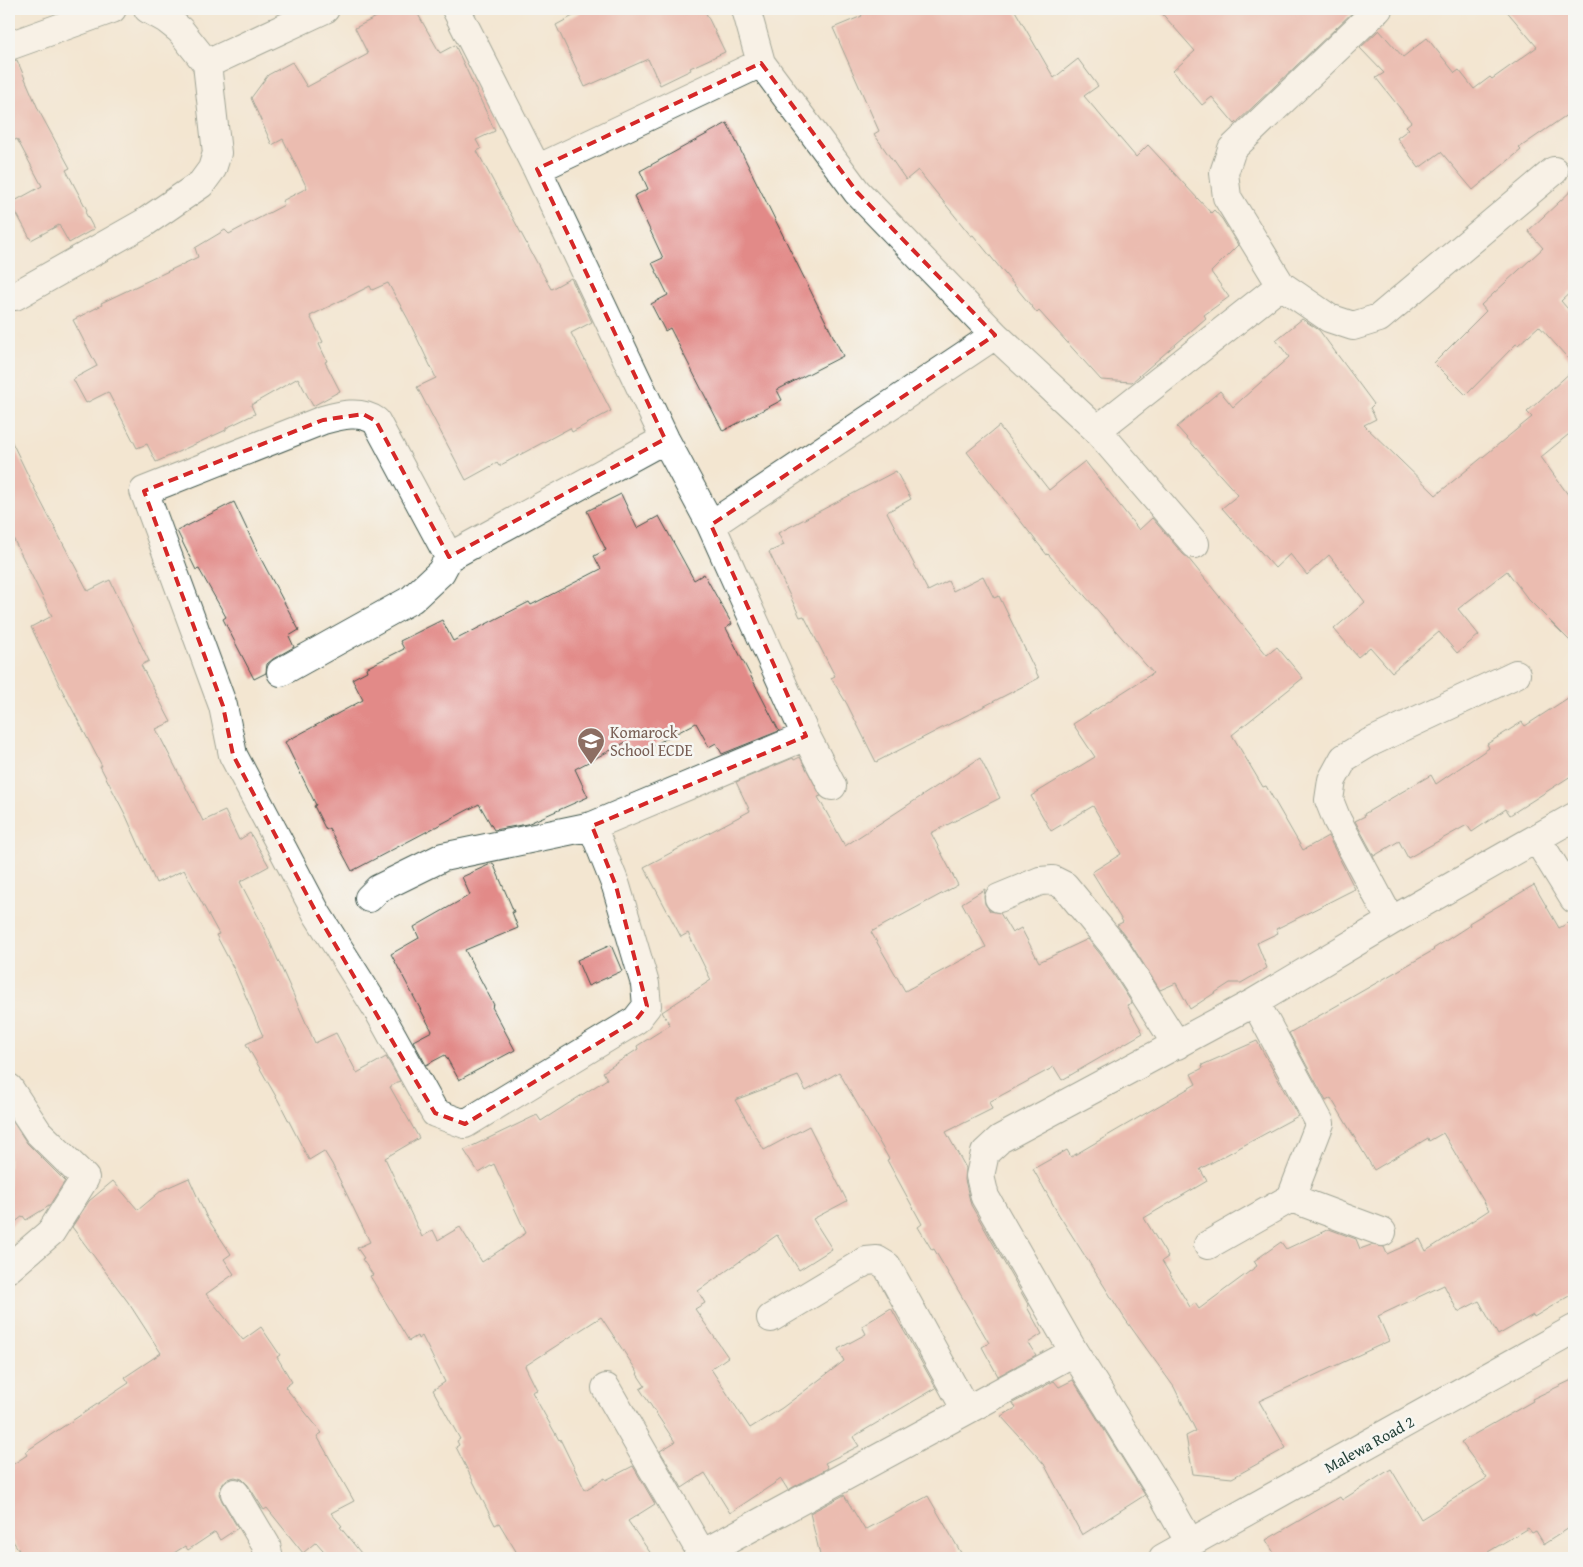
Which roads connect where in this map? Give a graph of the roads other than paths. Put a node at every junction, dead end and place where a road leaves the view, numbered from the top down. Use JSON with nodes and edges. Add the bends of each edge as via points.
{"nodes":[{"id":1,"x":112,"y":9,"type":"edge"},
{"id":2,"x":148,"y":9,"type":"edge"},
{"id":3,"x":325,"y":9,"type":"edge"},
{"id":4,"x":456,"y":9,"type":"edge"},
{"id":5,"x":746,"y":9,"type":"edge"},
{"id":6,"x":1378,"y":9,"type":"edge"},
{"id":7,"x":9,"y":46,"type":"edge"},
{"id":8,"x":761,"y":63,"type":"junction"},
{"id":9,"x":207,"y":64,"type":"junction"},
{"id":10,"x":537,"y":169,"type":"junction"},
{"id":11,"x":1554,"y":171,"type":"dead end"},
{"id":12,"x":1281,"y":286,"type":"junction"},
{"id":13,"x":15,"y":296,"type":"dead end"},
{"id":14,"x":995,"y":335,"type":"junction"},
{"id":15,"x":1097,"y":430,"type":"junction"},
{"id":16,"x":665,"y":439,"type":"junction"},
{"id":17,"x":711,"y":525,"type":"junction"},
{"id":18,"x":1195,"y":544,"type":"dead end"},
{"id":19,"x":449,"y":557,"type":"junction"},
{"id":20,"x":281,"y":672,"type":"dead end"},
{"id":21,"x":1516,"y":674,"type":"dead end"},
{"id":22,"x":806,"y":736,"type":"junction"},
{"id":23,"x":832,"y":786,"type":"dead end"},
{"id":24,"x":1574,"y":817,"type":"edge"},
{"id":25,"x":592,"y":826,"type":"junction"},
{"id":26,"x":1538,"y":839,"type":"junction"},
{"id":27,"x":370,"y":898,"type":"dead end"},
{"id":28,"x":1000,"y":898,"type":"dead end"},
{"id":29,"x":1574,"y":899,"type":"edge"},
{"id":30,"x":1391,"y":921,"type":"junction"},
{"id":31,"x":1255,"y":1002,"type":"junction"},
{"id":32,"x":1177,"y":1045,"type":"junction"},
{"id":33,"x":9,"y":1088,"type":"edge"},
{"id":34,"x":1291,"y":1198,"type":"junction"},
{"id":35,"x":1382,"y":1232,"type":"dead end"},
{"id":36,"x":1208,"y":1245,"type":"dead end"},
{"id":37,"x":9,"y":1268,"type":"edge"},
{"id":38,"x":770,"y":1318,"type":"dead end"},
{"id":39,"x":1574,"y":1329,"type":"edge"},
{"id":40,"x":1074,"y":1352,"type":"junction"},
{"id":41,"x":606,"y":1388,"type":"dead end"},
{"id":42,"x":966,"y":1410,"type":"junction"},
{"id":43,"x":235,"y":1493,"type":"dead end"},
{"id":44,"x":1190,"y":1543,"type":"junction"},
{"id":45,"x":261,"y":1554,"type":"edge"},
{"id":46,"x":699,"y":1556,"type":"edge"},
{"id":47,"x":1163,"y":1558,"type":"edge"}],
"edges":[{"from":1,"to":7,"type":"street"},
{"from":2,"to":9,"type":"street","via":[[180,30]]},
{"from":3,"to":9,"type":"street"},
{"from":4,"to":10,"type":"street"},
{"from":5,"to":8,"type":"street"},
{"from":6,"to":12,"type":"street","via":[[1232,148],[1224,173],[1227,198]]},
{"from":8,"to":10,"type":"street"},
{"from":8,"to":14,"type":"street","via":[[857,192]]},
{"from":9,"to":13,"type":"street","via":[[217,154],[201,184],[144,223]]},
{"from":10,"to":16,"type":"street"},
{"from":11,"to":12,"type":"street","via":[[1379,318],[1352,326],[1329,318]]},
{"from":12,"to":15,"type":"street"},
{"from":14,"to":15,"type":"street"},
{"from":14,"to":17,"type":"street"},
{"from":15,"to":18,"type":"street"},
{"from":16,"to":17,"type":"street"},
{"from":16,"to":19,"type":"street"},
{"from":17,"to":22,"type":"street"},
{"from":19,"to":20,"type":"street","via":[[441,572],[412,599]]},
{"from":19,"to":25,"type":"street","via":[[376,421],[363,414],[323,420],[144,491],[223,706],[233,755],[317,914],[435,1113],[465,1124],[636,1020],[647,1006],[645,984],[616,886]]},
{"from":21,"to":30,"type":"street","via":[[1369,743],[1344,758],[1332,780],[1329,800],[1337,820]]},
{"from":22,"to":23,"type":"street"},
{"from":22,"to":25,"type":"street"},
{"from":24,"to":26,"type":"street"},
{"from":25,"to":27,"type":"street","via":[[443,857],[378,889]]},
{"from":26,"to":29,"type":"street"},
{"from":26,"to":30,"type":"street"},
{"from":28,"to":32,"type":"street","via":[[1040,881],[1053,880],[1065,886],[1114,946]]},
{"from":30,"to":31,"type":"street"},
{"from":31,"to":32,"type":"street"},
{"from":31,"to":34,"type":"street","via":[[1320,1123]]},
{"from":32,"to":40,"type":"street","via":[[1024,1125],[1000,1139],[985,1153],[980,1176],[985,1197]]},
{"from":33,"to":37,"type":"street","via":[[38,1132],[85,1178],[51,1232]]},
{"from":34,"to":35,"type":"street"},
{"from":34,"to":36,"type":"street"},
{"from":38,"to":42,"type":"street","via":[[866,1261],[877,1260],[887,1266]]},
{"from":39,"to":44,"type":"street","name":"Malewa Road 2"},
{"from":40,"to":42,"type":"street"},
{"from":40,"to":44,"type":"street"},
{"from":41,"to":46,"type":"street"},
{"from":42,"to":46,"type":"street"},
{"from":43,"to":45,"type":"street"},
{"from":44,"to":47,"type":"street","name":"Malewa Road 2"}]}
